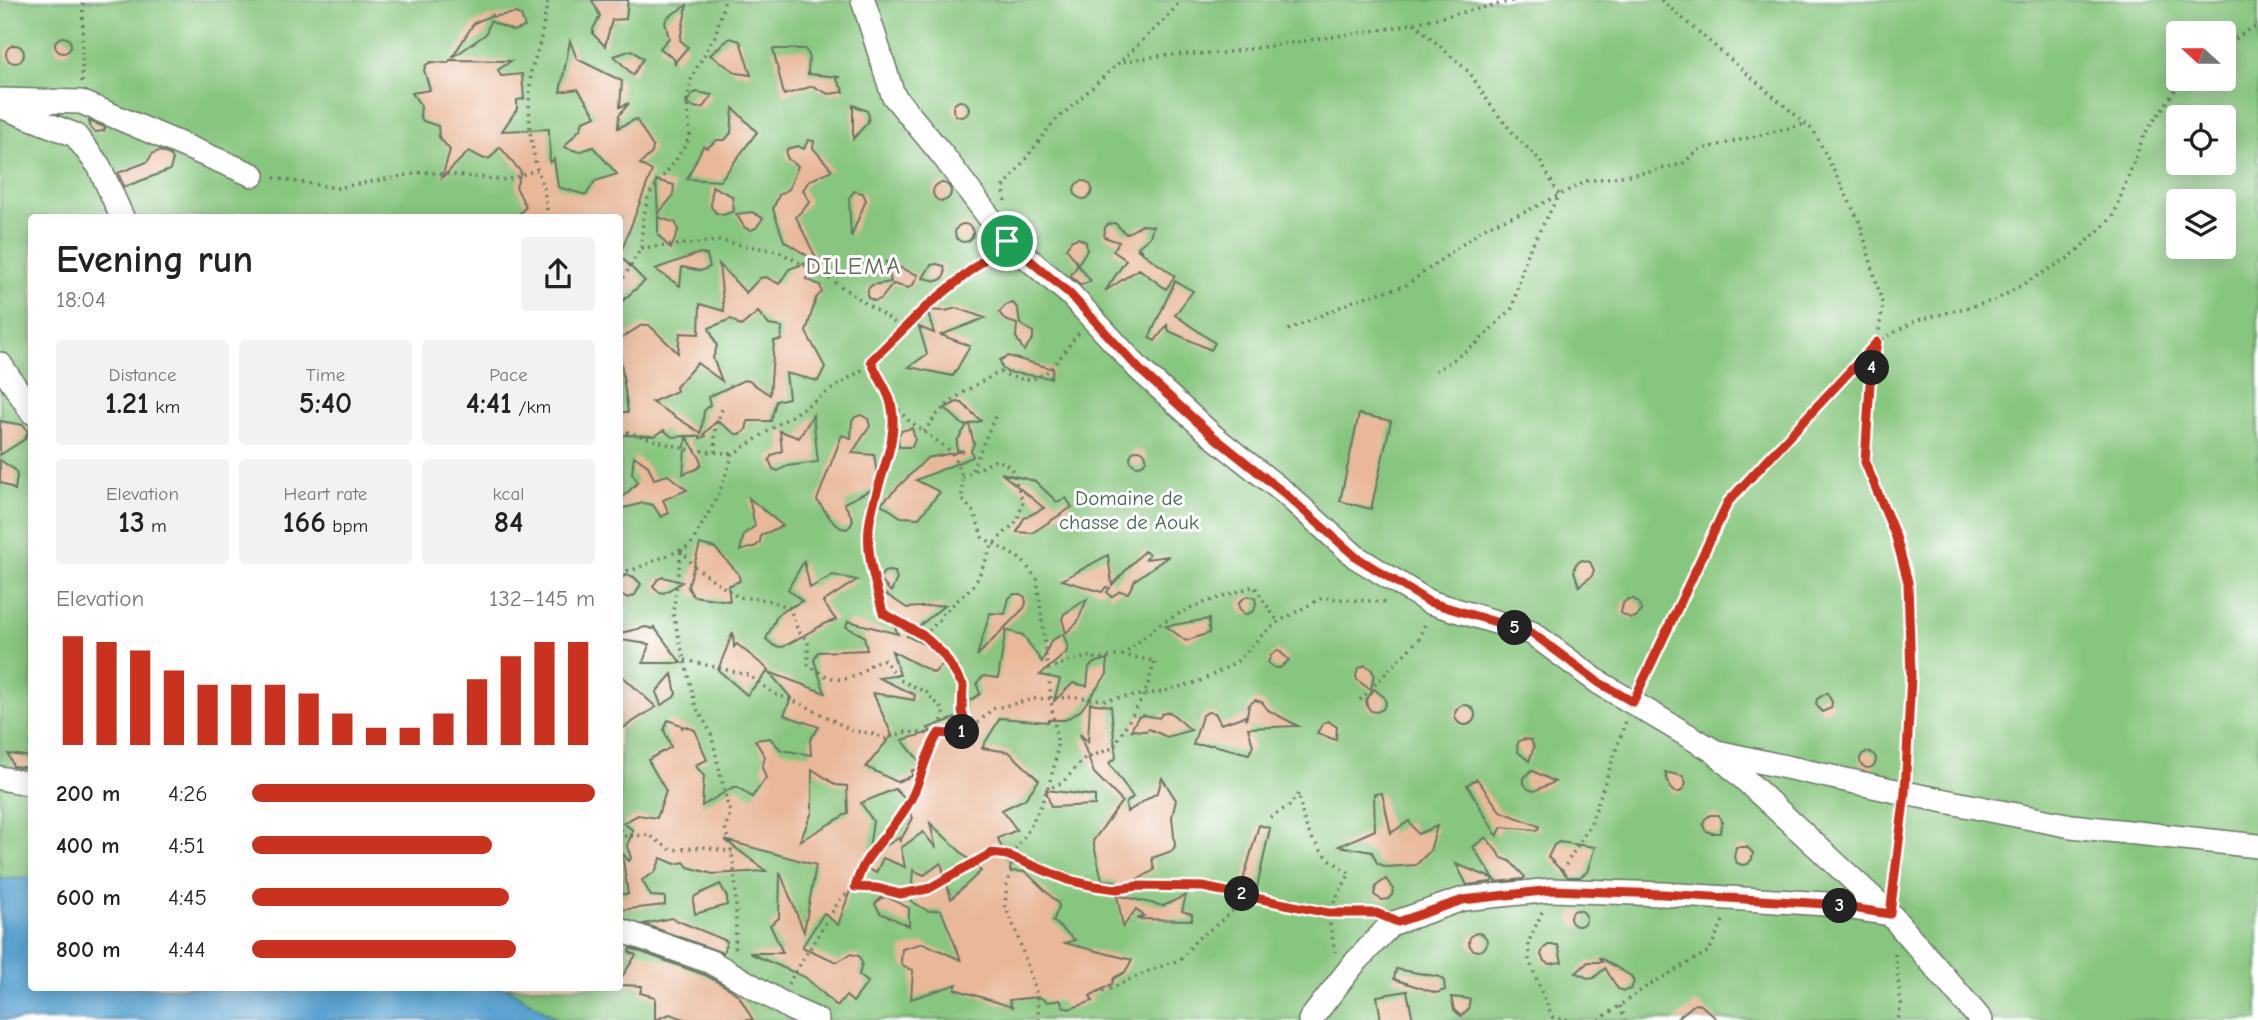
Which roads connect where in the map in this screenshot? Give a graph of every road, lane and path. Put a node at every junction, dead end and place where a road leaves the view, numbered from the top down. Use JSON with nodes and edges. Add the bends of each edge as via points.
{"nodes":[{"id":1,"x":83,"y":0,"type":"edge"},
{"id":2,"x":548,"y":0,"type":"edge"},
{"id":3,"x":725,"y":0,"type":"edge"},
{"id":4,"x":863,"y":0,"type":"edge"},
{"id":5,"x":1181,"y":0,"type":"edge"},
{"id":6,"x":1517,"y":0,"type":"edge"},
{"id":7,"x":1661,"y":0,"type":"edge"},
{"id":8,"x":1414,"y":23,"type":"junction"},
{"id":9,"x":2258,"y":27,"type":"edge"},
{"id":10,"x":2236,"y":39,"type":"edge"},
{"id":11,"x":1120,"y":62,"type":"junction"},
{"id":12,"x":2175,"y":91,"type":"edge"},
{"id":13,"x":0,"y":100,"type":"edge"},
{"id":14,"x":82,"y":102,"type":"junction"},
{"id":15,"x":0,"y":106,"type":"edge"},
{"id":16,"x":1806,"y":124,"type":"junction"},
{"id":17,"x":537,"y":170,"type":"junction"},
{"id":18,"x":253,"y":175,"type":"joint"},
{"id":19,"x":1559,"y":195,"type":"junction"},
{"id":20,"x":121,"y":214,"type":"edge"},
{"id":21,"x":548,"y":214,"type":"edge"},
{"id":22,"x":1007,"y":241,"type":"junction"},
{"id":23,"x":641,"y":248,"type":"junction"},
{"id":24,"x":623,"y":279,"type":"edge"},
{"id":25,"x":1091,"y":318,"type":"junction"},
{"id":26,"x":904,"y":329,"type":"junction"},
{"id":27,"x":1288,"y":330,"type":"dead end"},
{"id":28,"x":1877,"y":342,"type":"junction"},
{"id":29,"x":871,"y":361,"type":"junction"},
{"id":30,"x":0,"y":364,"type":"edge"},
{"id":31,"x":1436,"y":372,"type":"dead end"},
{"id":32,"x":890,"y":400,"type":"junction"},
{"id":33,"x":28,"y":406,"type":"edge"},
{"id":34,"x":723,"y":407,"type":"dead end"},
{"id":35,"x":997,"y":412,"type":"dead end"},
{"id":36,"x":623,"y":431,"type":"edge"},
{"id":37,"x":924,"y":432,"type":"junction"},
{"id":38,"x":715,"y":452,"type":"junction"},
{"id":39,"x":733,"y":454,"type":"junction"},
{"id":40,"x":972,"y":472,"type":"junction"},
{"id":41,"x":962,"y":477,"type":"junction"},
{"id":42,"x":993,"y":544,"type":"junction"},
{"id":43,"x":681,"y":550,"type":"junction"},
{"id":44,"x":623,"y":571,"type":"edge"},
{"id":45,"x":1398,"y":603,"type":"dead end"},
{"id":46,"x":1434,"y":604,"type":"junction"},
{"id":47,"x":1278,"y":622,"type":"junction"},
{"id":48,"x":924,"y":636,"type":"junction"},
{"id":49,"x":1123,"y":655,"type":"junction"},
{"id":50,"x":685,"y":660,"type":"junction"},
{"id":51,"x":1048,"y":669,"type":"junction"},
{"id":52,"x":1145,"y":693,"type":"junction"},
{"id":53,"x":1051,"y":697,"type":"junction"},
{"id":54,"x":1360,"y":701,"type":"dead end"},
{"id":55,"x":1633,"y":702,"type":"junction"},
{"id":56,"x":968,"y":729,"type":"junction"},
{"id":57,"x":939,"y":733,"type":"junction"},
{"id":58,"x":1714,"y":751,"type":"junction"},
{"id":59,"x":0,"y":778,"type":"edge"},
{"id":60,"x":28,"y":783,"type":"edge"},
{"id":61,"x":1045,"y":790,"type":"junction"},
{"id":62,"x":1905,"y":793,"type":"junction"},
{"id":63,"x":1270,"y":817,"type":"dead end"},
{"id":64,"x":623,"y":834,"type":"edge"},
{"id":65,"x":2258,"y":846,"type":"edge"},
{"id":66,"x":732,"y":852,"type":"junction"},
{"id":67,"x":1015,"y":859,"type":"junction"},
{"id":68,"x":855,"y":887,"type":"junction"},
{"id":69,"x":1551,"y":890,"type":"junction"},
{"id":70,"x":1250,"y":896,"type":"junction"},
{"id":71,"x":1734,"y":898,"type":"junction"},
{"id":72,"x":1328,"y":913,"type":"junction"},
{"id":73,"x":1890,"y":914,"type":"junction"},
{"id":74,"x":1398,"y":922,"type":"junction"},
{"id":75,"x":623,"y":931,"type":"edge"},
{"id":76,"x":1895,"y":953,"type":"dead end"},
{"id":77,"x":735,"y":976,"type":"junction"},
{"id":78,"x":1340,"y":982,"type":"junction"},
{"id":79,"x":1103,"y":992,"type":"dead end"},
{"id":80,"x":779,"y":1001,"type":"junction"},
{"id":81,"x":1620,"y":1006,"type":"junction"},
{"id":82,"x":817,"y":1020,"type":"edge"},
{"id":83,"x":1039,"y":1020,"type":"edge"},
{"id":84,"x":1310,"y":1020,"type":"edge"},
{"id":85,"x":1571,"y":1020,"type":"edge"},
{"id":86,"x":1599,"y":1020,"type":"edge"},
{"id":87,"x":1626,"y":1020,"type":"edge"},
{"id":88,"x":1898,"y":1020,"type":"edge"},
{"id":89,"x":1981,"y":1020,"type":"edge"}],
"edges":[{"from":1,"to":14,"type":"path"},
{"from":2,"to":17,"type":"path","via":[[531,72],[530,132]]},
{"from":3,"to":23,"type":"path","via":[[715,36],[692,76],[687,99],[690,137],[649,194]]},
{"from":4,"to":22,"type":"street","via":[[892,95]]},
{"from":5,"to":11,"type":"path"},
{"from":6,"to":8,"type":"path"},
{"from":7,"to":16,"type":"path"},
{"from":8,"to":11,"type":"path","via":[[1223,53]]},
{"from":8,"to":19,"type":"path","via":[[1470,73],[1515,136],[1539,159]]},
{"from":9,"to":10,"type":"path"},
{"from":11,"to":22,"type":"path","via":[[1052,124],[1004,187]]},
{"from":12,"to":28,"type":"path","via":[[2144,135],[2113,217],[2070,257],[1996,300],[1915,321]]},
{"from":13,"to":14,"type":"street"},
{"from":14,"to":18,"type":"street"},
{"from":15,"to":20,"type":"street","via":[[75,135],[99,166]]},
{"from":16,"to":19,"type":"path","via":[[1699,149],[1682,164],[1587,181]]},
{"from":16,"to":28,"type":"path","via":[[1814,131],[1860,223],[1883,306]]},
{"from":17,"to":18,"type":"path","via":[[506,180],[424,172],[337,188]]},
{"from":17,"to":21,"type":"path"},
{"from":19,"to":27,"type":"path","via":[[1489,225],[1405,286],[1358,299]]},
{"from":19,"to":31,"type":"path","via":[[1527,254],[1512,308],[1475,345]]},
{"from":22,"to":25,"type":"street","via":[[1070,294]]},
{"from":22,"to":26,"type":"path"},
{"from":23,"to":24,"type":"path"},
{"from":23,"to":26,"type":"path","via":[[720,241],[777,251],[827,277]]},
{"from":25,"to":37,"type":"path","via":[[1050,370],[1036,379],[1016,380],[1000,372],[957,396]]},
{"from":25,"to":46,"type":"street","via":[[1204,428],[1356,557]]},
{"from":26,"to":29,"type":"path"},
{"from":28,"to":55,"type":"path","via":[[1728,502]]},
{"from":28,"to":62,"type":"path","via":[[1865,462],[1896,537],[1908,582],[1911,676]]},
{"from":29,"to":32,"type":"path"},
{"from":29,"to":39,"type":"path"},
{"from":30,"to":33,"type":"street"},
{"from":32,"to":37,"type":"path"},
{"from":32,"to":48,"type":"path","via":[[893,425],[871,509],[869,555],[883,613]]},
{"from":34,"to":38,"type":"path","via":[[715,427]]},
{"from":35,"to":40,"type":"path"},
{"from":36,"to":38,"type":"path","via":[[685,449]]},
{"from":37,"to":41,"type":"path","via":[[952,452]]},
{"from":38,"to":39,"type":"path"},
{"from":39,"to":43,"type":"path","via":[[718,496],[691,546]]},
{"from":40,"to":41,"type":"path"},
{"from":40,"to":42,"type":"path","via":[[994,461],[1004,462],[1012,470],[1023,502],[1017,521]]},
{"from":41,"to":42,"type":"path","via":[[962,499],[975,514],[982,537]]},
{"from":42,"to":48,"type":"path","via":[[975,584]]},
{"from":42,"to":51,"type":"path","via":[[1022,560],[1037,579]]},
{"from":43,"to":44,"type":"path"},
{"from":43,"to":50,"type":"path","via":[[673,614]]},
{"from":43,"to":57,"type":"path","via":[[695,567],[738,597],[790,608],[798,631],[808,641],[808,665],[826,677],[847,679],[884,660],[900,680],[926,692],[944,711]]},
{"from":45,"to":47,"type":"path","via":[[1322,598]]},
{"from":46,"to":54,"type":"path","via":[[1419,639]]},
{"from":46,"to":55,"type":"street","via":[[1532,633]]},
{"from":47,"to":49,"type":"path","via":[[1254,586],[1192,607],[1160,624]]},
{"from":47,"to":52,"type":"path","via":[[1222,670],[1200,681]]},
{"from":48,"to":56,"type":"path","via":[[943,654],[963,685],[962,711]]},
{"from":49,"to":51,"type":"path","via":[[1093,656]]},
{"from":49,"to":52,"type":"path","via":[[1155,661]]},
{"from":50,"to":57,"type":"path","via":[[748,674],[775,694],[853,731],[885,739],[905,732]]},
{"from":50,"to":66,"type":"path","via":[[696,707],[710,733],[730,814],[725,828]]},
{"from":51,"to":53,"type":"path"},
{"from":52,"to":53,"type":"path","via":[[1103,700]]},
{"from":52,"to":61,"type":"path","via":[[1113,747],[1084,760],[1063,782]]},
{"from":53,"to":56,"type":"path","via":[[992,709]]},
{"from":53,"to":61,"type":"path","via":[[1057,745]]},
{"from":55,"to":58,"type":"street"},
{"from":55,"to":69,"type":"path","via":[[1591,823]]},
{"from":56,"to":57,"type":"path","via":[[958,735]]},
{"from":57,"to":68,"type":"path","via":[[911,799],[865,862]]},
{"from":58,"to":62,"type":"street"},
{"from":58,"to":73,"type":"street"},
{"from":59,"to":60,"type":"street"},
{"from":61,"to":67,"type":"path","via":[[1034,822],[1015,850]]},
{"from":62,"to":65,"type":"street","via":[[2071,826]]},
{"from":62,"to":73,"type":"path"},
{"from":63,"to":72,"type":"path","via":[[1299,794],[1301,813],[1314,844],[1350,873]]},
{"from":64,"to":66,"type":"path","via":[[649,835],[671,850],[704,847]]},
{"from":66,"to":77,"type":"path"},
{"from":67,"to":68,"type":"path","via":[[992,853],[928,889],[900,894]]},
{"from":67,"to":70,"type":"path","via":[[1095,886],[1203,887]]},
{"from":67,"to":83,"type":"path","via":[[1005,906],[1037,995]]},
{"from":68,"to":80,"type":"path","via":[[820,929]]},
{"from":69,"to":71,"type":"street"},
{"from":69,"to":74,"type":"street","via":[[1463,900]]},
{"from":69,"to":85,"type":"path","via":[[1529,941],[1529,960],[1552,1017]]},
{"from":70,"to":72,"type":"path"},
{"from":70,"to":79,"type":"path","via":[[1197,939],[1181,959]]},
{"from":71,"to":73,"type":"street"},
{"from":71,"to":81,"type":"path","via":[[1709,951]]},
{"from":72,"to":74,"type":"path","via":[[1376,913]]},
{"from":72,"to":78,"type":"path"},
{"from":73,"to":89,"type":"street"},
{"from":74,"to":78,"type":"street","via":[[1391,924]]},
{"from":75,"to":77,"type":"street","via":[[711,962]]},
{"from":76,"to":88,"type":"path","via":[[1901,1004]]},
{"from":77,"to":80,"type":"street"},
{"from":78,"to":84,"type":"street"},
{"from":80,"to":82,"type":"street"},
{"from":81,"to":86,"type":"path"},
{"from":81,"to":87,"type":"path"}]}
